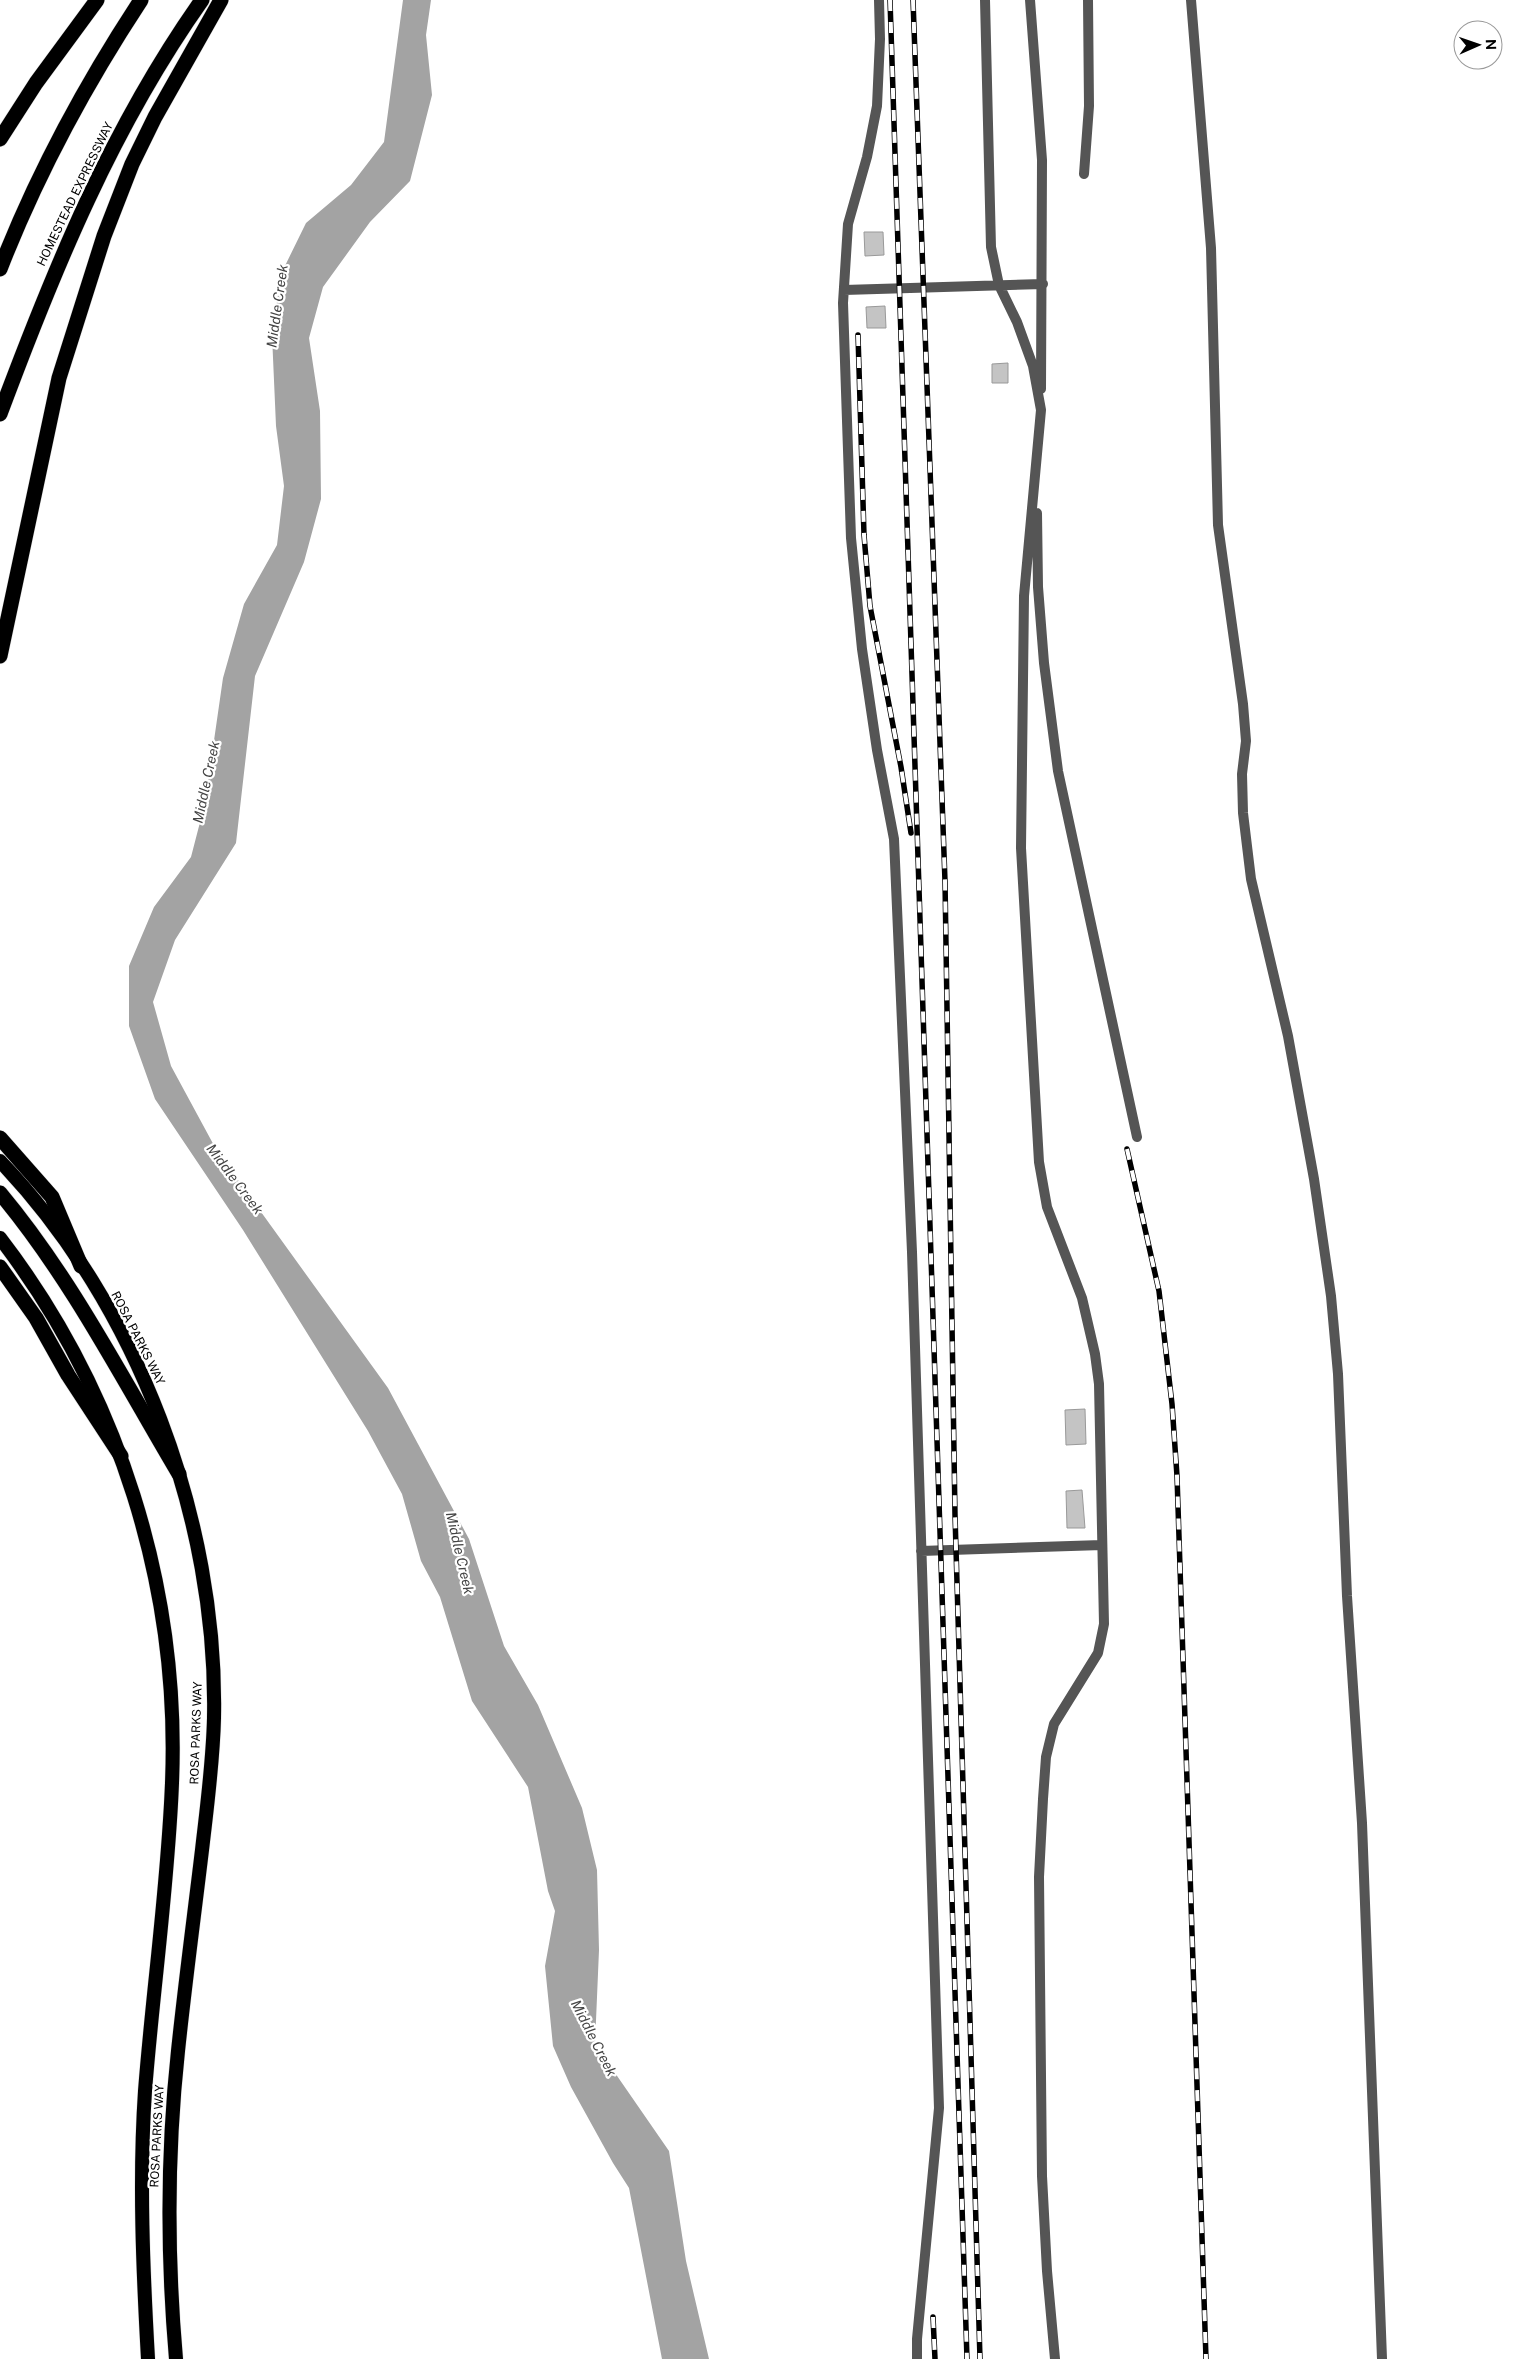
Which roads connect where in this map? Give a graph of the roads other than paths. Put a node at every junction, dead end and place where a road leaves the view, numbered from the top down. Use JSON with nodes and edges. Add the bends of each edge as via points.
{"nodes":[{"id":1,"x":96,"y":0,"type":"edge"},
{"id":2,"x":141,"y":0,"type":"edge"},
{"id":3,"x":202,"y":0,"type":"edge"},
{"id":4,"x":221,"y":0,"type":"edge"},
{"id":5,"x":879,"y":0,"type":"edge"},
{"id":6,"x":985,"y":0,"type":"edge"},
{"id":7,"x":1030,"y":0,"type":"edge"},
{"id":8,"x":1088,"y":0,"type":"edge"},
{"id":9,"x":1192,"y":0,"type":"edge"},
{"id":10,"x":0,"y":139,"type":"edge"},
{"id":11,"x":1084,"y":174,"type":"dead end"},
{"id":12,"x":0,"y":269,"type":"edge"},
{"id":13,"x":1043,"y":284,"type":"junction"},
{"id":14,"x":999,"y":285,"type":"junction"},
{"id":15,"x":844,"y":290,"type":"junction"},
{"id":16,"x":1041,"y":410,"type":"junction"},
{"id":17,"x":0,"y":414,"type":"edge"},
{"id":18,"x":0,"y":656,"type":"edge"},
{"id":19,"x":1137,"y":1137,"type":"dead end"},
{"id":20,"x":0,"y":1138,"type":"edge"},
{"id":21,"x":0,"y":1161,"type":"edge"},
{"id":22,"x":0,"y":1193,"type":"edge"},
{"id":23,"x":0,"y":1238,"type":"edge"},
{"id":24,"x":81,"y":1266,"type":"junction"},
{"id":25,"x":0,"y":1267,"type":"edge"},
{"id":26,"x":121,"y":1456,"type":"junction"},
{"id":27,"x":179,"y":1474,"type":"junction"},
{"id":28,"x":1102,"y":1545,"type":"junction"},
{"id":29,"x":921,"y":1551,"type":"junction"},
{"id":30,"x":148,"y":2359,"type":"edge"},
{"id":31,"x":176,"y":2359,"type":"edge"},
{"id":32,"x":917,"y":2359,"type":"edge"},
{"id":33,"x":1055,"y":2359,"type":"edge"},
{"id":34,"x":1382,"y":2359,"type":"edge"}],
"edges":[{"from":1,"to":10,"type":"highway"},
{"from":2,"to":12,"type":"highway","via":[[114,40],[42,170]]},
{"from":3,"to":17,"type":"highway","name":"HOMESTEAD EXPRESSWAY","via":[[140,98],[90,192],[51,280]]},
{"from":4,"to":18,"type":"highway","via":[[155,117],[132,164],[104,236],[60,378]]},
{"from":5,"to":15,"type":"lane","via":[[877,106],[848,224]]},
{"from":6,"to":14,"type":"lane","via":[[991,247]]},
{"from":7,"to":13,"type":"lane","via":[[1042,160]]},
{"from":8,"to":11,"type":"lane","via":[[1089,106]]},
{"from":9,"to":34,"type":"lane","via":[[1211,248],[1218,525],[1243,704],[1246,740],[1242,774],[1243,813],[1250,879],[1288,1036],[1314,1179],[1331,1296],[1338,1374],[1346,1596],[1362,1823]]},
{"from":13,"to":14,"type":"lane"},
{"from":13,"to":16,"type":"lane"},
{"from":14,"to":15,"type":"lane"},
{"from":14,"to":16,"type":"lane","via":[[1033,366]]},
{"from":15,"to":29,"type":"lane","via":[[850,538],[862,649],[894,839]]},
{"from":16,"to":19,"type":"lane","via":[[1038,587],[1058,770]]},
{"from":16,"to":28,"type":"lane","via":[[1024,596],[1020,848],[1039,1162],[1047,1207],[1082,1298],[1096,1354]]},
{"from":20,"to":24,"type":"highway","via":[[52,1197]]},
{"from":21,"to":24,"type":"highway","name":"ROSA PARKS WAY","via":[[45,1215]]},
{"from":22,"to":27,"type":"highway","via":[[40,1242],[67,1283]]},
{"from":23,"to":26,"type":"highway","name":"ROSA PARKS WAY","via":[[69,1342]]},
{"from":24,"to":27,"type":"highway","name":"ROSA PARKS WAY","via":[[132,1356]]},
{"from":25,"to":26,"type":"highway","via":[[32,1312]]},
{"from":26,"to":30,"type":"highway","name":"ROSA PARKS WAY","via":[[140,1516],[155,1583],[168,1671],[171,1722],[172,1784],[145,2094],[143,2214]]},
{"from":27,"to":31,"type":"highway","name":"ROSA PARKS WAY","via":[[196,1533],[207,1594],[213,1656],[214,1719],[210,1781],[174,2087],[169,2228]]},
{"from":28,"to":29,"type":"lane"},
{"from":28,"to":33,"type":"lane","via":[[1104,1624],[1098,1653],[1054,1724],[1046,1757],[1042,1799],[1039,1877],[1042,2176]]},
{"from":29,"to":32,"type":"lane","via":[[939,2108],[916,2338]]}]}
